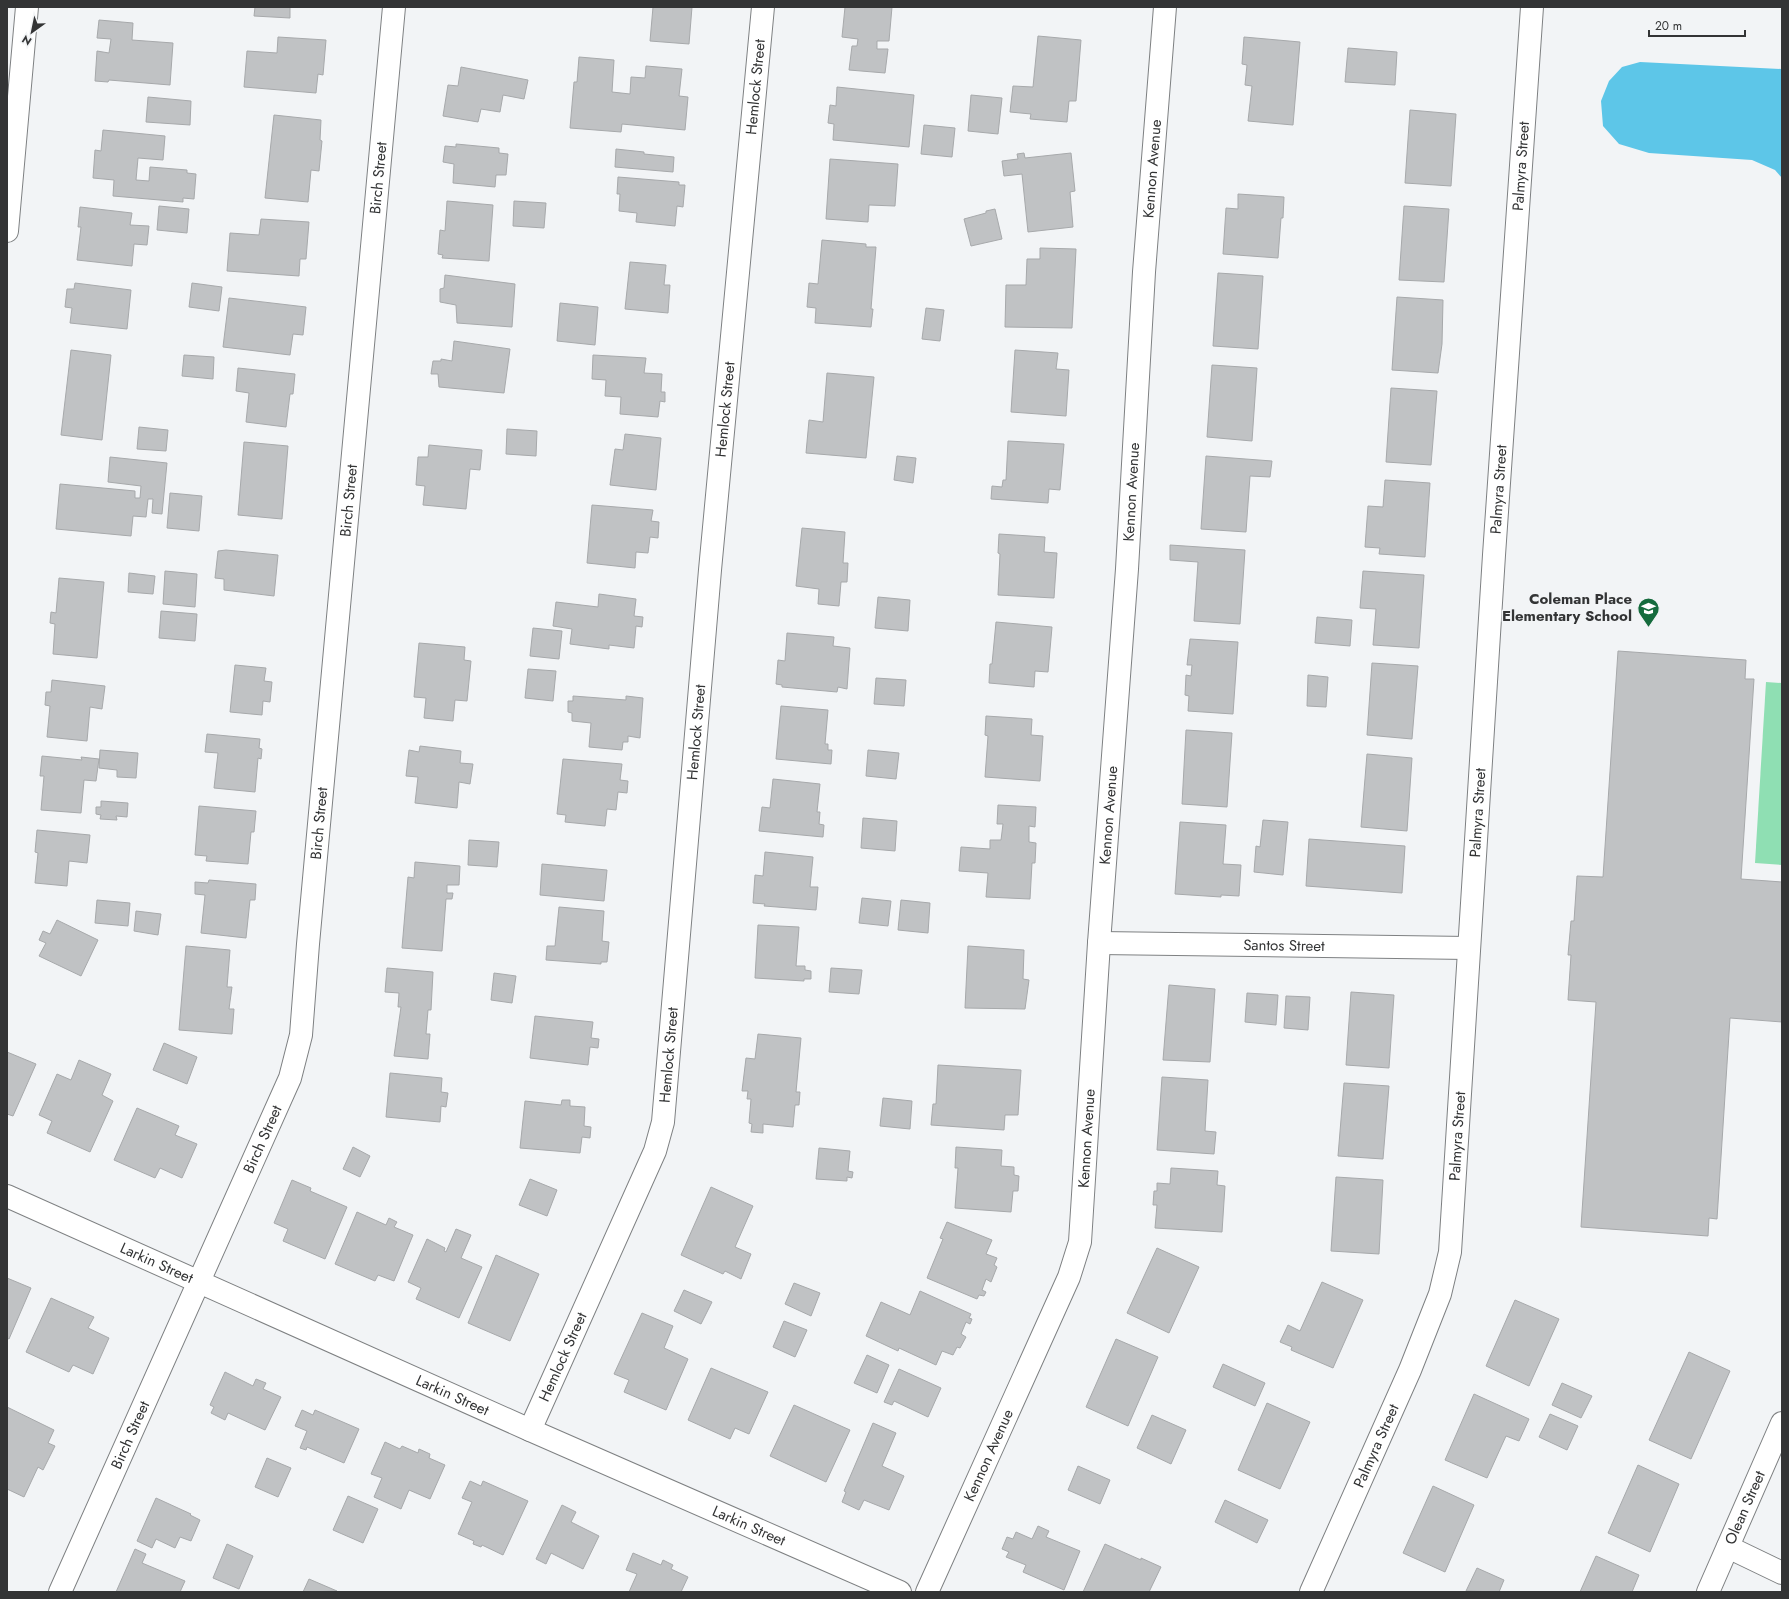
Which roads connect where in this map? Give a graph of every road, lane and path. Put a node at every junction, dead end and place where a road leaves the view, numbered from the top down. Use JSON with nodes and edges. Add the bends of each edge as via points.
{"nodes":[{"id":1,"x":27,"y":7,"type":"edge"},
{"id":2,"x":394,"y":7,"type":"edge"},
{"id":3,"x":763,"y":7,"type":"edge"},
{"id":4,"x":1165,"y":7,"type":"edge"},
{"id":5,"x":1532,"y":7,"type":"edge"},
{"id":6,"x":7,"y":231,"type":"edge"},
{"id":7,"x":1099,"y":943,"type":"junction"},
{"id":8,"x":1468,"y":948,"type":"junction"},
{"id":9,"x":7,"y":1196,"type":"edge"},
{"id":10,"x":199,"y":1283,"type":"junction"},
{"id":11,"x":1782,"y":1423,"type":"edge"},
{"id":12,"x":530,"y":1430,"type":"junction"},
{"id":13,"x":1728,"y":1547,"type":"junction"},
{"id":14,"x":1782,"y":1573,"type":"edge"},
{"id":15,"x":60,"y":1592,"type":"edge"},
{"id":16,"x":900,"y":1592,"type":"edge"},
{"id":17,"x":927,"y":1592,"type":"edge"},
{"id":18,"x":1311,"y":1592,"type":"edge"},
{"id":19,"x":1708,"y":1592,"type":"edge"}],
"edges":[{"from":1,"to":6,"type":"street"},
{"from":2,"to":10,"type":"street","name":"Birch Street","via":[[310,920],[302,1035],[290,1078]]},
{"from":3,"to":12,"type":"street","name":"Hemlock Street","via":[[711,562],[663,1122],[655,1151]]},
{"from":4,"to":7,"type":"street","name":"Kennon Avenue","via":[[1144,272],[1127,569]]},
{"from":5,"to":8,"type":"street","name":"Palmyra Street"},
{"from":7,"to":8,"type":"street","name":"Santos Street"},
{"from":7,"to":17,"type":"street","name":"Kennon Avenue","via":[[1080,1242],[1069,1277]]},
{"from":8,"to":18,"type":"street","name":"Palmyra Street","via":[[1450,1252],[1440,1294],[1410,1370]]},
{"from":9,"to":10,"type":"street","name":"Larkin Street"},
{"from":10,"to":12,"type":"street","name":"Larkin Street"},
{"from":10,"to":15,"type":"street","name":"Birch Street"},
{"from":11,"to":13,"type":"street","name":"Olean Street"},
{"from":12,"to":16,"type":"street","name":"Larkin Street"},
{"from":13,"to":14,"type":"street"},
{"from":13,"to":19,"type":"street","name":"Olean Street"}]}
